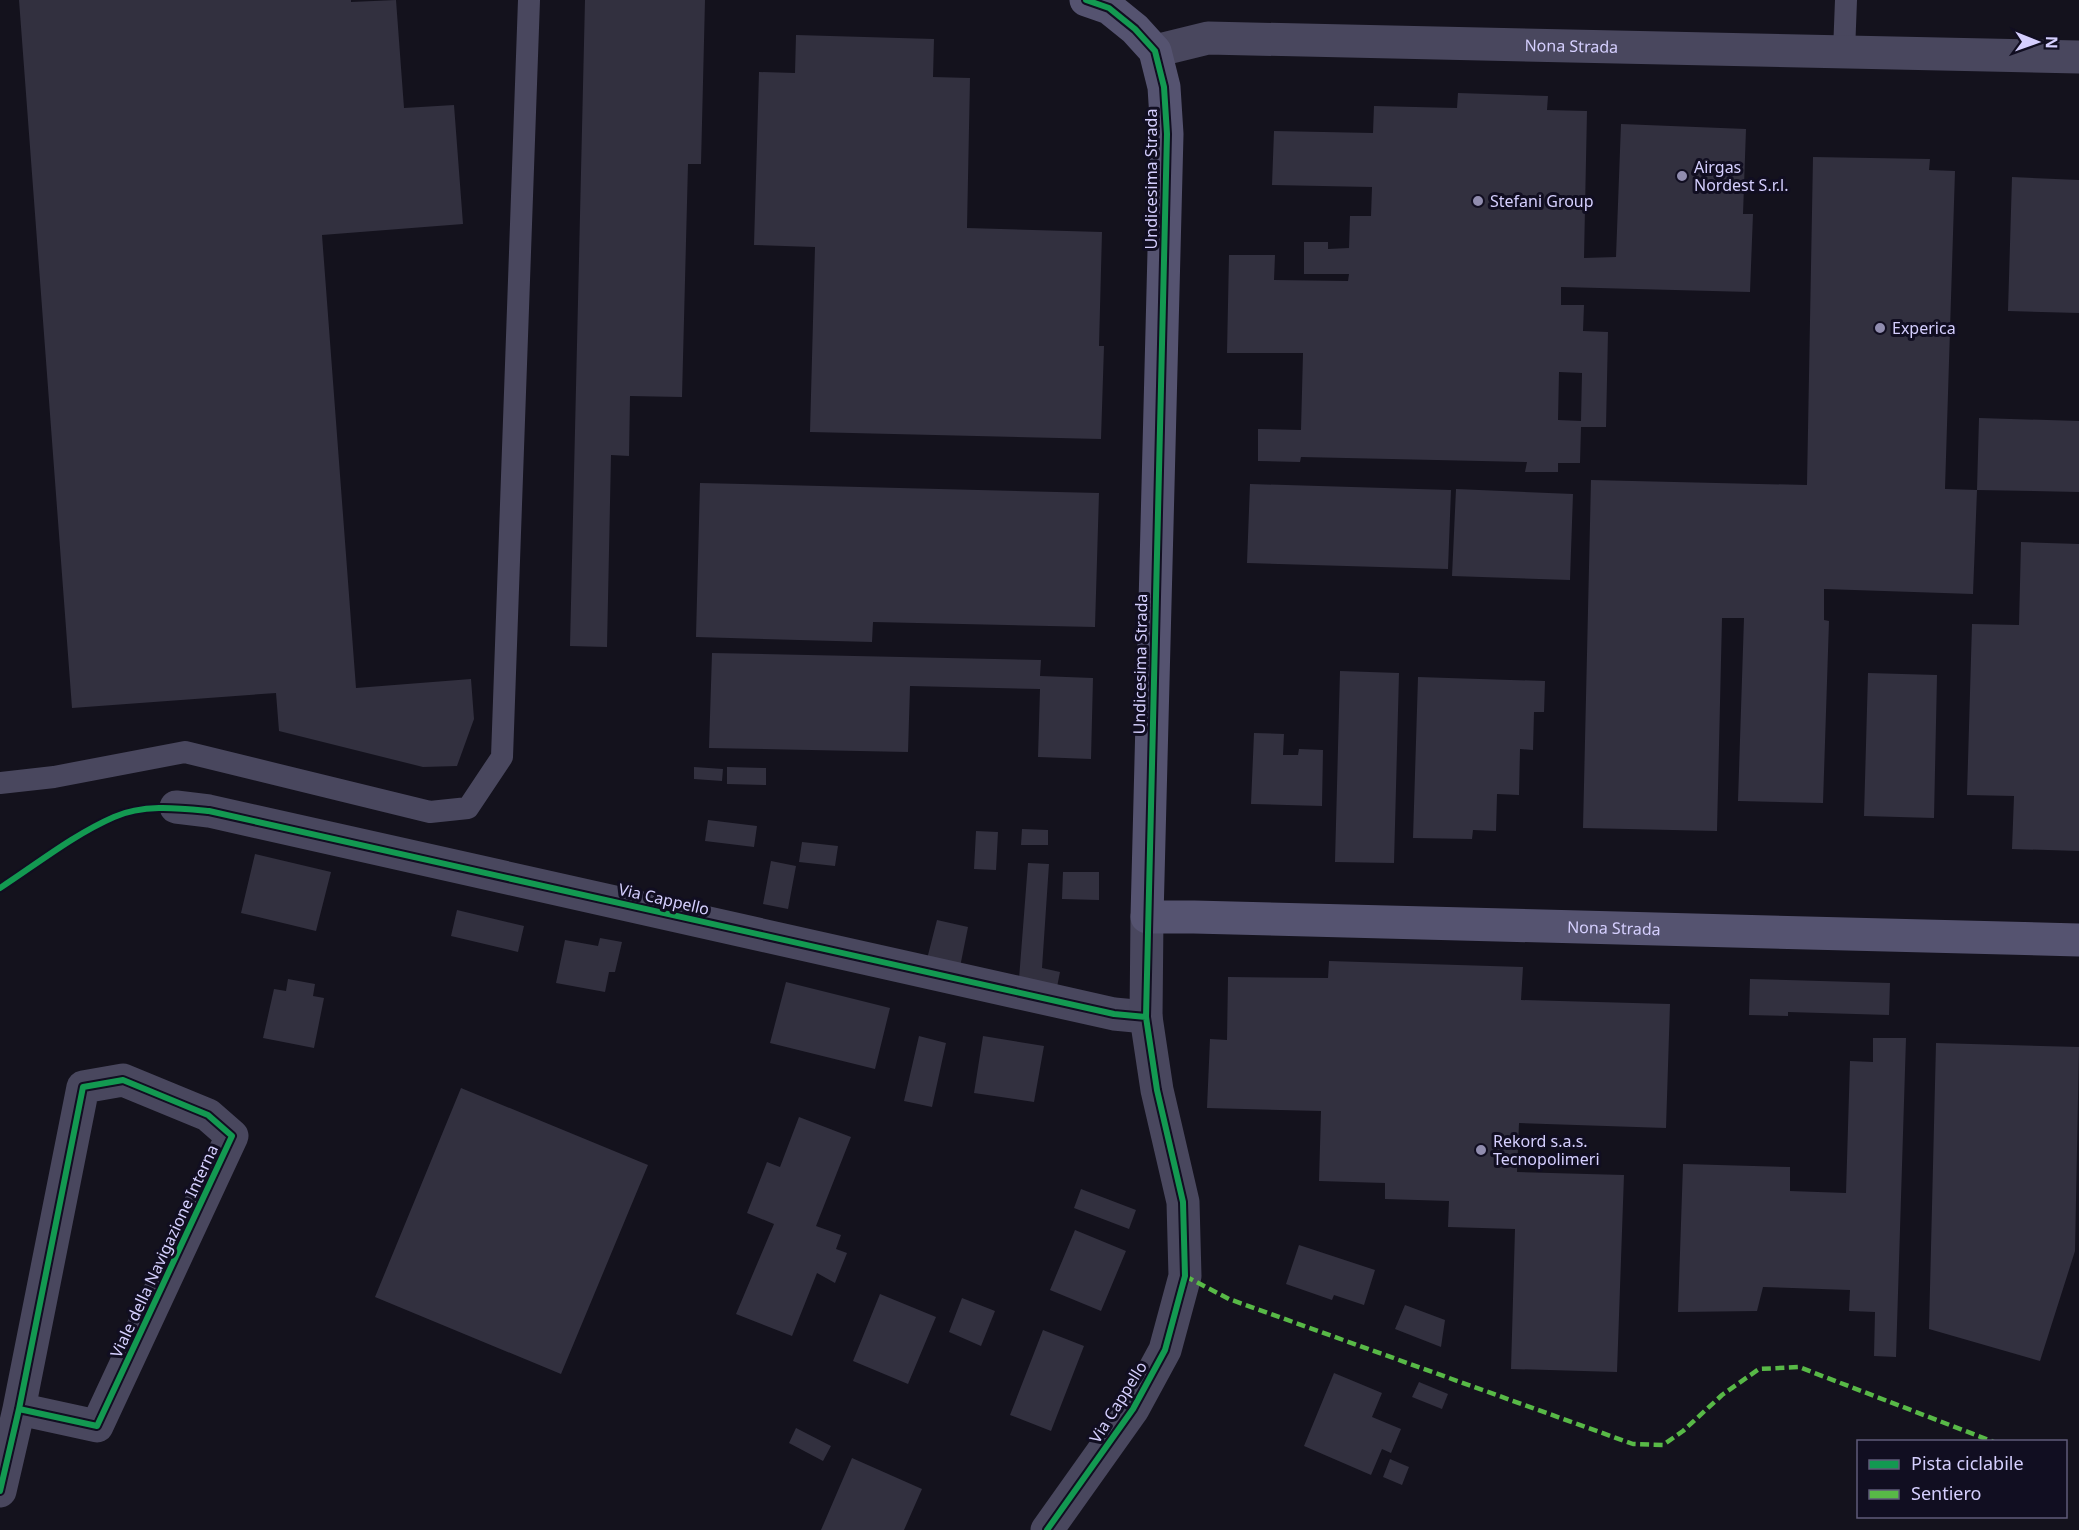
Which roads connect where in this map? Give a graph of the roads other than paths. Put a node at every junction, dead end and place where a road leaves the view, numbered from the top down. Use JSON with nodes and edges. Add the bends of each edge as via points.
{"nodes":[{"id":1,"x":530,"y":0,"type":"edge"},
{"id":2,"x":1086,"y":0,"type":"edge"},
{"id":3,"x":1846,"y":0,"type":"edge"},
{"id":4,"x":1155,"y":51,"type":"junction"},
{"id":5,"x":1844,"y":52,"type":"junction"},
{"id":6,"x":2079,"y":57,"type":"edge"},
{"id":7,"x":0,"y":783,"type":"edge"},
{"id":8,"x":176,"y":807,"type":"dead end"},
{"id":9,"x":1148,"y":917,"type":"junction"},
{"id":10,"x":2079,"y":940,"type":"edge"},
{"id":11,"x":1146,"y":1017,"type":"junction"},
{"id":12,"x":1185,"y":1276,"type":"joint"},
{"id":13,"x":19,"y":1409,"type":"junction"},
{"id":14,"x":0,"y":1491,"type":"edge"},
{"id":15,"x":1047,"y":1530,"type":"edge"}],
"edges":[{"from":1,"to":7,"type":"lane","via":[[502,757],[468,808],[430,812],[184,752],[54,777]]},
{"from":2,"to":4,"type":"street","via":[[1109,8]]},
{"from":3,"to":5,"type":"lane"},
{"from":4,"to":5,"type":"street","name":"Nona Strada","via":[[1208,38]]},
{"from":4,"to":9,"type":"street","name":"Undicesima Strada","via":[[1164,87],[1167,134]]},
{"from":5,"to":6,"type":"street","name":"Nona Strada"},
{"from":8,"to":11,"type":"street","name":"Via Cappello","via":[[209,811],[1114,1014]]},
{"from":9,"to":10,"type":"street","name":"Nona Strada"},
{"from":9,"to":11,"type":"street","name":"Undicesima Strada"},
{"from":11,"to":12,"type":"street","name":"Undicesima Strada","via":[[1157,1090],[1183,1202]]},
{"from":12,"to":15,"type":"street","name":"Via Cappello","via":[[1165,1350],[1133,1409]]},
{"from":13,"to":13,"type":"street","name":"Viale della Navigazione Interna","via":[[97,1426],[232,1136],[208,1115],[123,1080],[83,1087]]},
{"from":13,"to":14,"type":"street","name":"Viale della Navigazione Interna"}]}
